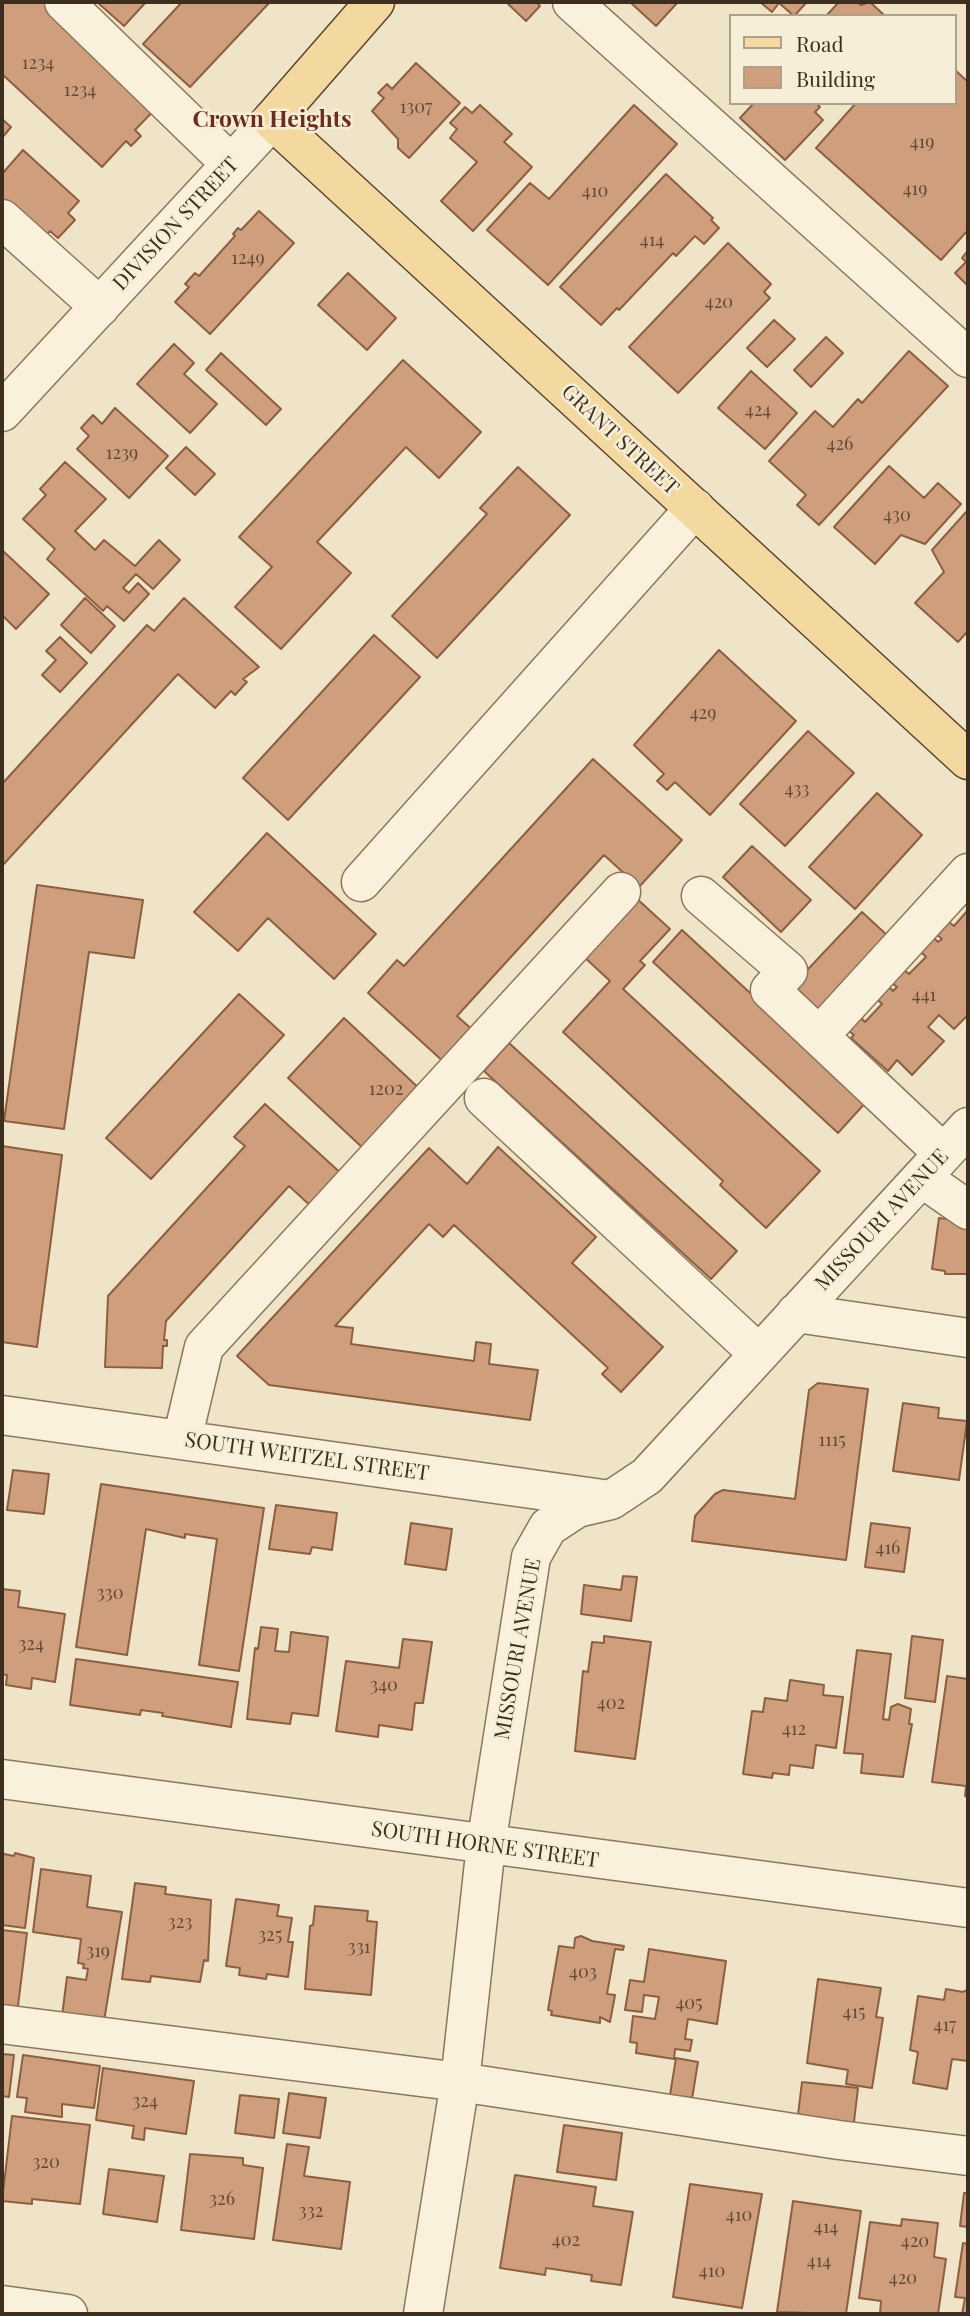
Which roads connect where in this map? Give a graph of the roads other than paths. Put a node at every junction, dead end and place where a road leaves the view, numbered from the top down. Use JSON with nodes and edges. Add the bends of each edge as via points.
{"nodes":[{"id":1,"x":64,"y":2,"type":"edge"},
{"id":2,"x":375,"y":2,"type":"edge"},
{"id":3,"x":572,"y":2,"type":"edge"},
{"id":4,"x":272,"y":120,"type":"junction"},
{"id":5,"x":231,"y":164,"type":"junction"},
{"id":6,"x":2,"y":219,"type":"edge"},
{"id":7,"x":100,"y":307,"type":"junction"},
{"id":8,"x":968,"y":358,"type":"edge"},
{"id":9,"x":2,"y":412,"type":"edge"},
{"id":10,"x":695,"y":508,"type":"junction"},
{"id":11,"x":968,"y":760,"type":"edge"},
{"id":12,"x":968,"y":873,"type":"edge"},
{"id":13,"x":361,"y":882,"type":"dead end"},
{"id":14,"x":621,"y":892,"type":"dead end"},
{"id":15,"x":701,"y":896,"type":"dead end"},
{"id":16,"x":819,"y":1037,"type":"junction"},
{"id":17,"x":484,"y":1098,"type":"dead end"},
{"id":18,"x":944,"y":1152,"type":"edge"},
{"id":19,"x":968,"y":1210,"type":"edge"},
{"id":20,"x":796,"y":1314,"type":"junction"},
{"id":21,"x":968,"y":1338,"type":"edge"},
{"id":22,"x":759,"y":1354,"type":"junction"},
{"id":23,"x":2,"y":1415,"type":"edge"},
{"id":24,"x":182,"y":1440,"type":"junction"},
{"id":25,"x":611,"y":1500,"type":"junction"},
{"id":26,"x":2,"y":1779,"type":"edge"},
{"id":27,"x":486,"y":1845,"type":"junction"},
{"id":28,"x":968,"y":1908,"type":"edge"},
{"id":29,"x":2,"y":2024,"type":"edge"},
{"id":30,"x":460,"y":2082,"type":"junction"},
{"id":31,"x":968,"y":2156,"type":"edge"},
{"id":32,"x":2,"y":2305,"type":"edge"},
{"id":33,"x":68,"y":2314,"type":"edge"},
{"id":34,"x":423,"y":2314,"type":"edge"}],
"edges":[{"from":1,"to":5,"type":"street"},
{"from":2,"to":4,"type":"main road","name":"DIVISION STREET"},
{"from":3,"to":8,"type":"street"},
{"from":4,"to":5,"type":"street","name":"DIVISION STREET"},
{"from":4,"to":10,"type":"main road","name":"GRANT STREET"},
{"from":5,"to":7,"type":"street","name":"DIVISION STREET"},
{"from":6,"to":7,"type":"street"},
{"from":7,"to":9,"type":"street","name":"DIVISION STREET"},
{"from":10,"to":11,"type":"main road","name":"GRANT STREET"},
{"from":10,"to":13,"type":"street"},
{"from":12,"to":16,"type":"street"},
{"from":14,"to":24,"type":"street","via":[[204,1347]]},
{"from":15,"to":16,"type":"street","via":[[788,971],[770,990]]},
{"from":16,"to":18,"type":"street"},
{"from":17,"to":22,"type":"street"},
{"from":18,"to":19,"type":"street"},
{"from":18,"to":20,"type":"street","name":"MISSOURI AVENUE"},
{"from":20,"to":21,"type":"street"},
{"from":20,"to":22,"type":"street","name":"MISSOURI AVENUE"},
{"from":22,"to":25,"type":"street","name":"MISSOURI AVENUE","via":[[647,1476]]},
{"from":23,"to":24,"type":"street","name":"SOUTH WEITZEL STREET"},
{"from":24,"to":25,"type":"street","name":"SOUTH WEITZEL STREET"},
{"from":25,"to":27,"type":"street","name":"MISSOURI AVENUE","via":[[577,1508],[548,1527],[531,1557]]},
{"from":26,"to":27,"type":"street","name":"SOUTH HORNE STREET"},
{"from":27,"to":28,"type":"street","name":"SOUTH HORNE STREET"},
{"from":27,"to":30,"type":"street","name":"MISSOURI AVENUE"},
{"from":29,"to":30,"type":"street"},
{"from":30,"to":31,"type":"street"},
{"from":30,"to":34,"type":"street","name":"MISSOURI AVENUE"},
{"from":32,"to":33,"type":"street"}]}
